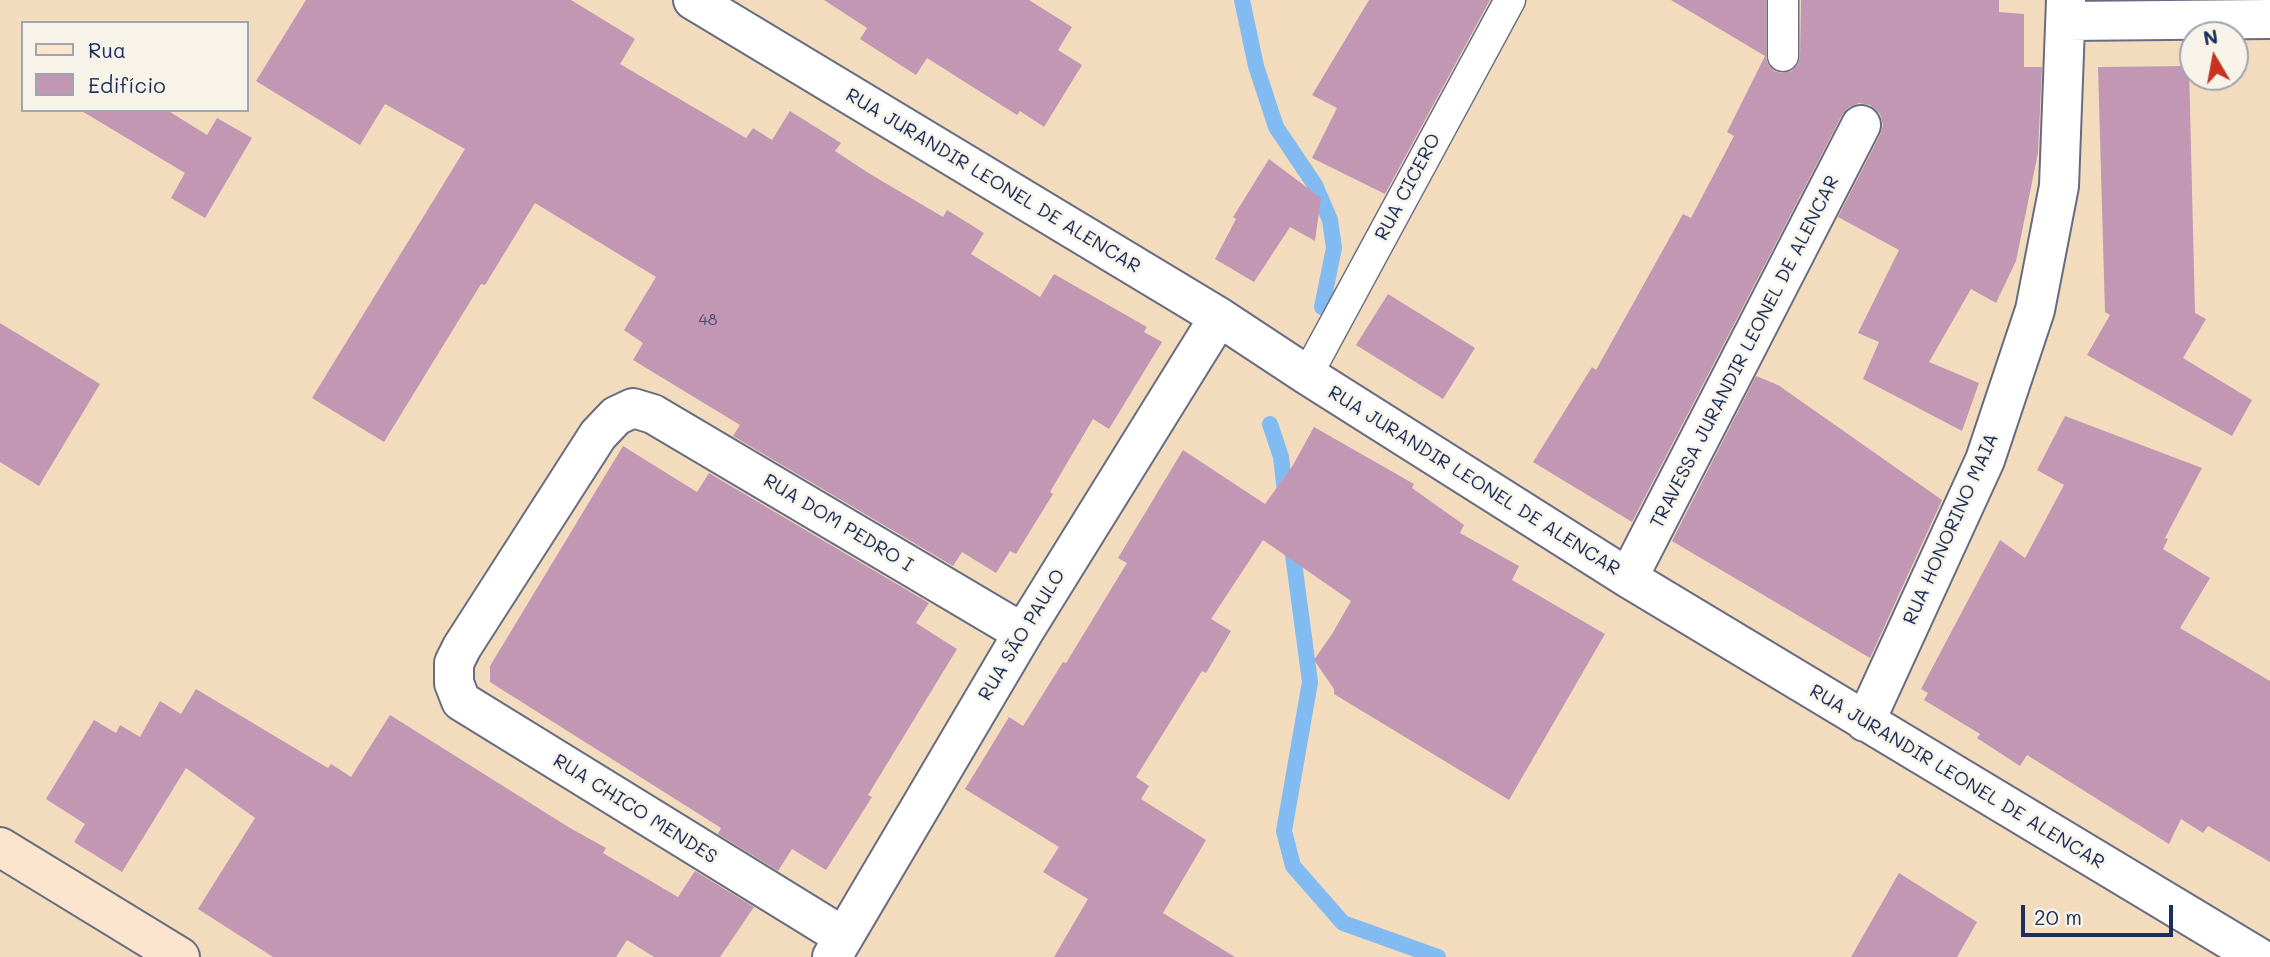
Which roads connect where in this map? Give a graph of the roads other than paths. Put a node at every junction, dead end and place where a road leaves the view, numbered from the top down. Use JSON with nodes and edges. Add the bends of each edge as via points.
{"nodes":[{"id":1,"x":693,"y":0,"type":"edge"},
{"id":2,"x":1510,"y":0,"type":"edge"},
{"id":3,"x":1783,"y":0,"type":"edge"},
{"id":4,"x":2066,"y":10,"type":"edge"},
{"id":5,"x":2270,"y":19,"type":"edge"},
{"id":6,"x":1783,"y":55,"type":"dead end"},
{"id":7,"x":1861,"y":125,"type":"dead end"},
{"id":8,"x":1219,"y":317,"type":"junction"},
{"id":9,"x":1307,"y":375,"type":"junction"},
{"id":10,"x":1628,"y":578,"type":"junction"},
{"id":11,"x":1023,"y":633,"type":"junction"},
{"id":12,"x":454,"y":663,"type":"joint"},
{"id":13,"x":1865,"y":722,"type":"junction"},
{"id":14,"x":0,"y":846,"type":"edge"},
{"id":15,"x":838,"y":947,"type":"edge"},
{"id":16,"x":180,"y":957,"type":"edge"},
{"id":17,"x":2258,"y":957,"type":"edge"}],
"edges":[{"from":1,"to":8,"type":"street","name":"RUA JURANDIR LEONEL DE ALENCAR"},
{"from":2,"to":9,"type":"lane","name":"RUA CICERO"},
{"from":3,"to":6,"type":"lane"},
{"from":4,"to":5,"type":"street"},
{"from":4,"to":13,"type":"street","name":"RUA HONORINO MAIA","via":[[2059,186],[2035,310],[1985,460]]},
{"from":7,"to":10,"type":"street","name":"TRAVESSA JURANDIR LEONEL DE ALENCAR"},
{"from":8,"to":9,"type":"street","name":"RUA JURANDIR LEONEL DE ALENCAR"},
{"from":8,"to":11,"type":"street","name":"RUA SÃO PAULO"},
{"from":9,"to":10,"type":"street","name":"RUA JURANDIR LEONEL DE ALENCAR"},
{"from":10,"to":13,"type":"street","name":"RUA JURANDIR LEONEL DE ALENCAR"},
{"from":11,"to":12,"type":"street","name":"RUA DOM PEDRO I","via":[[653,414],[633,408],[616,416],[598,435]]},
{"from":11,"to":15,"type":"street","name":"RUA SÃO PAULO"},
{"from":12,"to":15,"type":"street","name":"RUA CHICO MENDES","via":[[454,683],[461,701]]},
{"from":13,"to":17,"type":"street","name":"RUA JURANDIR LEONEL DE ALENCAR"},
{"from":14,"to":16,"type":"street"}]}
